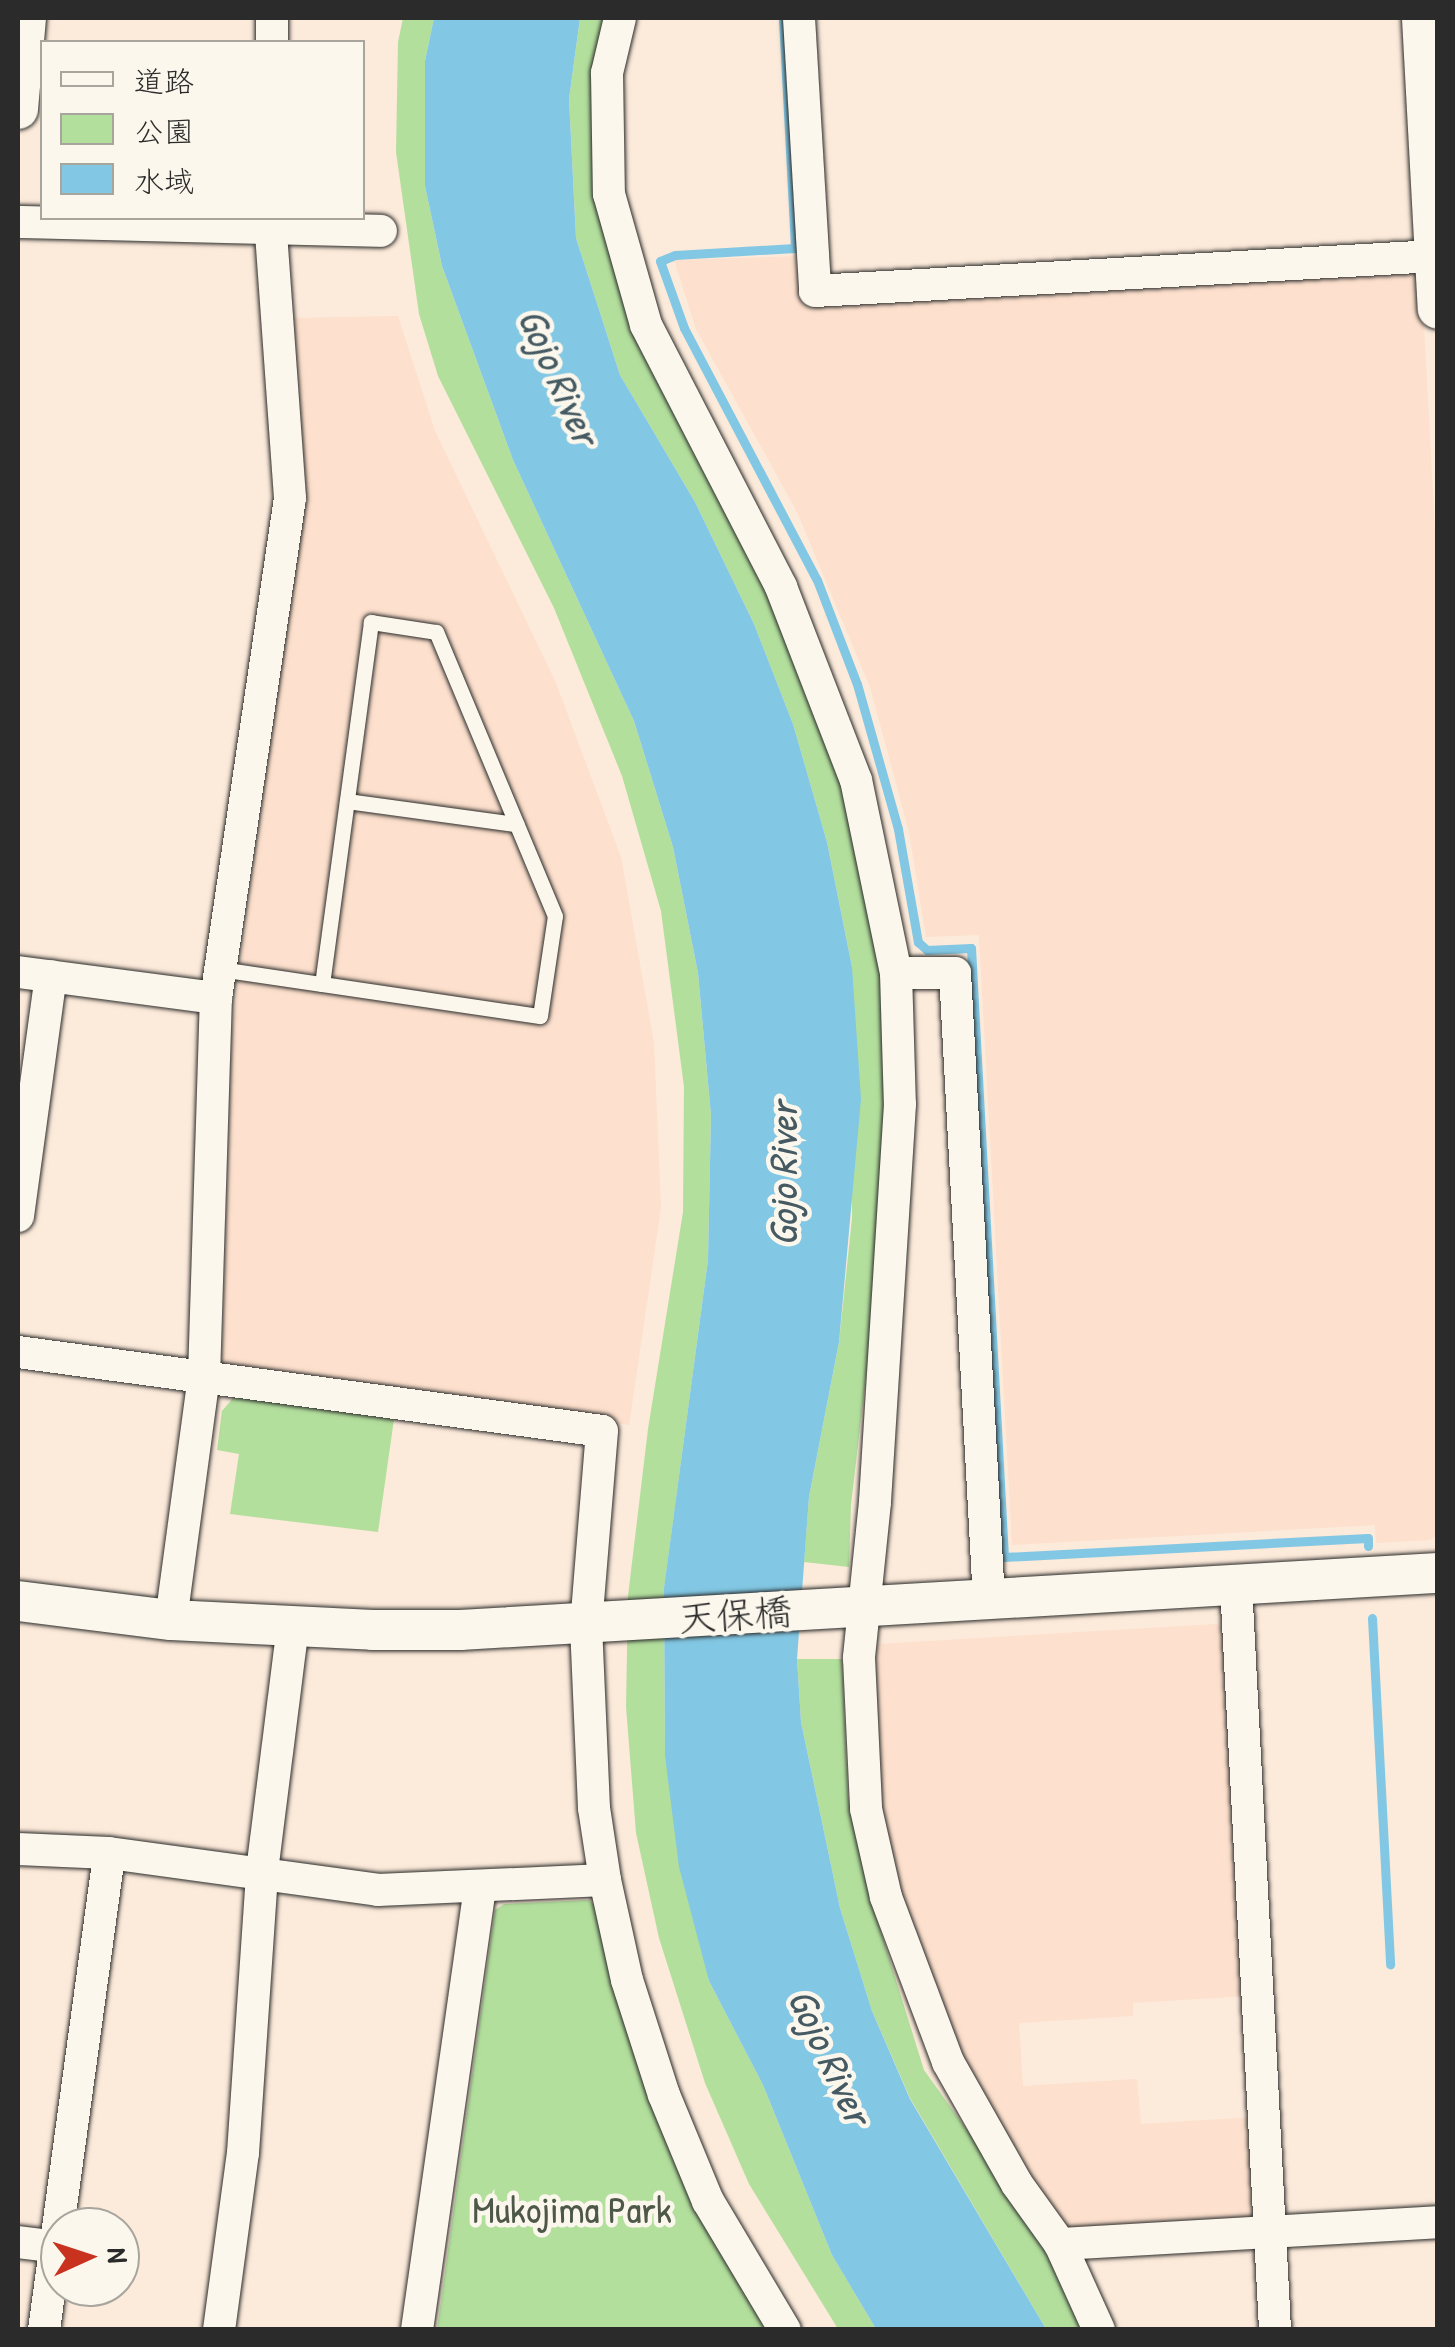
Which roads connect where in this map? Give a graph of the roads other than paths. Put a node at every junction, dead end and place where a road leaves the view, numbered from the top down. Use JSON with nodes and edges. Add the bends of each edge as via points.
{"nodes":[{"id":1,"x":26,"y":18,"type":"edge"},
{"id":2,"x":620,"y":18,"type":"edge"},
{"id":3,"x":800,"y":18,"type":"edge"},
{"id":4,"x":1422,"y":18,"type":"edge"},
{"id":5,"x":1432,"y":88,"type":"edge"},
{"id":6,"x":18,"y":109,"type":"edge"},
{"id":7,"x":1433,"y":154,"type":"edge"},
{"id":8,"x":18,"y":222,"type":"edge"},
{"id":9,"x":270,"y":223,"type":"edge"},
{"id":10,"x":382,"y":232,"type":"dead end"},
{"id":11,"x":1434,"y":256,"type":"junction"},
{"id":12,"x":1438,"y":309,"type":"edge"},
{"id":13,"x":347,"y":802,"type":"junction"},
{"id":14,"x":516,"y":824,"type":"junction"},
{"id":15,"x":18,"y":972,"type":"edge"},
{"id":16,"x":896,"y":973,"type":"junction"},
{"id":17,"x":50,"y":976,"type":"junction"},
{"id":18,"x":218,"y":984,"type":"junction"},
{"id":19,"x":322,"y":984,"type":"junction"},
{"id":20,"x":18,"y":1216,"type":"edge"},
{"id":21,"x":18,"y":1352,"type":"edge"},
{"id":22,"x":204,"y":1377,"type":"junction"},
{"id":23,"x":1438,"y":1573,"type":"edge"},
{"id":24,"x":1236,"y":1585,"type":"junction"},
{"id":25,"x":989,"y":1600,"type":"junction"},
{"id":26,"x":18,"y":1602,"type":"edge"},
{"id":27,"x":856,"y":1607,"type":"junction"},
{"id":28,"x":172,"y":1620,"type":"junction"},
{"id":29,"x":603,"y":1624,"type":"junction"},
{"id":30,"x":292,"y":1626,"type":"junction"},
{"id":31,"x":18,"y":1849,"type":"edge"},
{"id":32,"x":109,"y":1853,"type":"junction"},
{"id":33,"x":262,"y":1871,"type":"junction"},
{"id":34,"x":605,"y":1880,"type":"junction"},
{"id":35,"x":480,"y":1886,"type":"junction"},
{"id":36,"x":61,"y":2207,"type":"edge"},
{"id":37,"x":1438,"y":2222,"type":"edge"},
{"id":38,"x":1268,"y":2232,"type":"junction"},
{"id":39,"x":1060,"y":2244,"type":"junction"},
{"id":40,"x":219,"y":2330,"type":"edge"},
{"id":41,"x":417,"y":2330,"type":"edge"},
{"id":42,"x":785,"y":2330,"type":"edge"},
{"id":43,"x":1100,"y":2330,"type":"edge"},
{"id":44,"x":1275,"y":2330,"type":"edge"}],
"edges":[{"from":1,"to":6,"type":"street"},
{"from":2,"to":16,"type":"street","via":[[606,73],[609,194],[646,325],[781,587],[856,780]]},
{"from":3,"to":11,"type":"street","via":[[814,290]]},
{"from":4,"to":5,"type":"street"},
{"from":5,"to":7,"type":"street"},
{"from":7,"to":11,"type":"street"},
{"from":8,"to":9,"type":"street"},
{"from":9,"to":10,"type":"street"},
{"from":9,"to":18,"type":"street","via":[[290,498]]},
{"from":11,"to":12,"type":"street"},
{"from":13,"to":14,"type":"lane"},
{"from":13,"to":14,"type":"lane","via":[[370,622],[436,632]]},
{"from":13,"to":19,"type":"lane"},
{"from":14,"to":19,"type":"lane","via":[[555,916],[540,1016]]},
{"from":15,"to":17,"type":"street"},
{"from":16,"to":25,"type":"street","via":[[954,972]]},
{"from":16,"to":27,"type":"street","via":[[900,1104],[875,1502]]},
{"from":17,"to":18,"type":"street"},
{"from":17,"to":20,"type":"street"},
{"from":18,"to":19,"type":"lane"},
{"from":18,"to":22,"type":"street"},
{"from":21,"to":22,"type":"street"},
{"from":22,"to":28,"type":"street"},
{"from":22,"to":29,"type":"street","via":[[602,1431]]},
{"from":23,"to":24,"type":"street","name":"天保橋"},
{"from":24,"to":25,"type":"street","name":"天保橋"},
{"from":24,"to":38,"type":"street"},
{"from":25,"to":27,"type":"street","name":"天保橋"},
{"from":26,"to":28,"type":"street","name":"天保橋"},
{"from":27,"to":29,"type":"street","name":"天保橋"},
{"from":27,"to":39,"type":"street","via":[[866,1809],[886,1897],[948,2062],[1017,2184]]},
{"from":28,"to":30,"type":"street","name":"天保橋"},
{"from":29,"to":30,"type":"street","name":"天保橋"},
{"from":29,"to":34,"type":"street","via":[[594,1808]]},
{"from":30,"to":33,"type":"street"},
{"from":31,"to":32,"type":"street"},
{"from":32,"to":33,"type":"street"},
{"from":32,"to":36,"type":"street"},
{"from":33,"to":35,"type":"street","via":[[378,1890]]},
{"from":33,"to":40,"type":"street","via":[[243,2153]]},
{"from":34,"to":35,"type":"street"},
{"from":34,"to":42,"type":"street","via":[[627,1980],[664,2094],[708,2201]]},
{"from":35,"to":41,"type":"street"},
{"from":37,"to":38,"type":"street"},
{"from":38,"to":39,"type":"street"},
{"from":38,"to":44,"type":"street"},
{"from":39,"to":43,"type":"street"}]}
